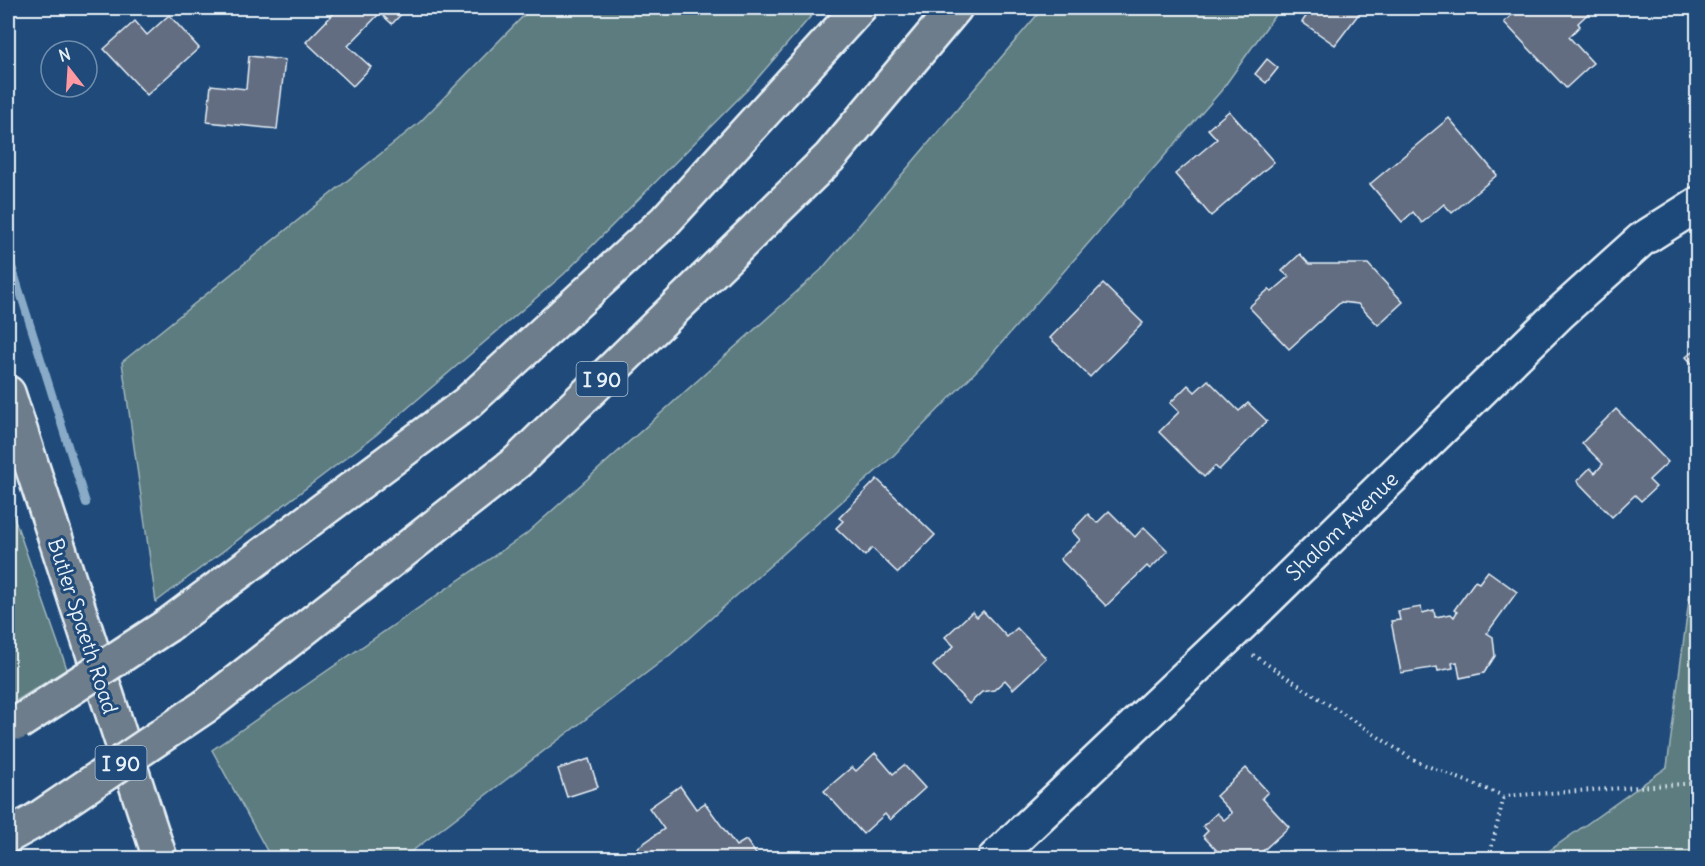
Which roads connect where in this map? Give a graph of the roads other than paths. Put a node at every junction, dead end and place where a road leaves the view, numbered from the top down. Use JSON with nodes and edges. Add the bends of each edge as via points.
{"nodes":[{"id":1,"x":859,"y":8,"type":"edge"},
{"id":2,"x":956,"y":8,"type":"edge"},
{"id":3,"x":1698,"y":204,"type":"edge"},
{"id":4,"x":8,"y":393,"type":"edge"},
{"id":5,"x":13,"y":727,"type":"edge"},
{"id":6,"x":22,"y":828,"type":"edge"},
{"id":7,"x":160,"y":858,"type":"edge"},
{"id":8,"x":995,"y":858,"type":"edge"}],
"edges":[{"from":1,"to":5,"type":"main road","bridge":true,"via":[[664,222],[467,403],[168,625]]},
{"from":2,"to":6,"type":"main road","number":"I 90","bridge":true,"via":[[830,157],[517,462],[207,705]]},
{"from":3,"to":8,"type":"street","name":"Shalom Avenue","via":[[1641,240],[1560,313]]},
{"from":4,"to":7,"type":"main road","name":"Butler Spaeth Road"}]}
